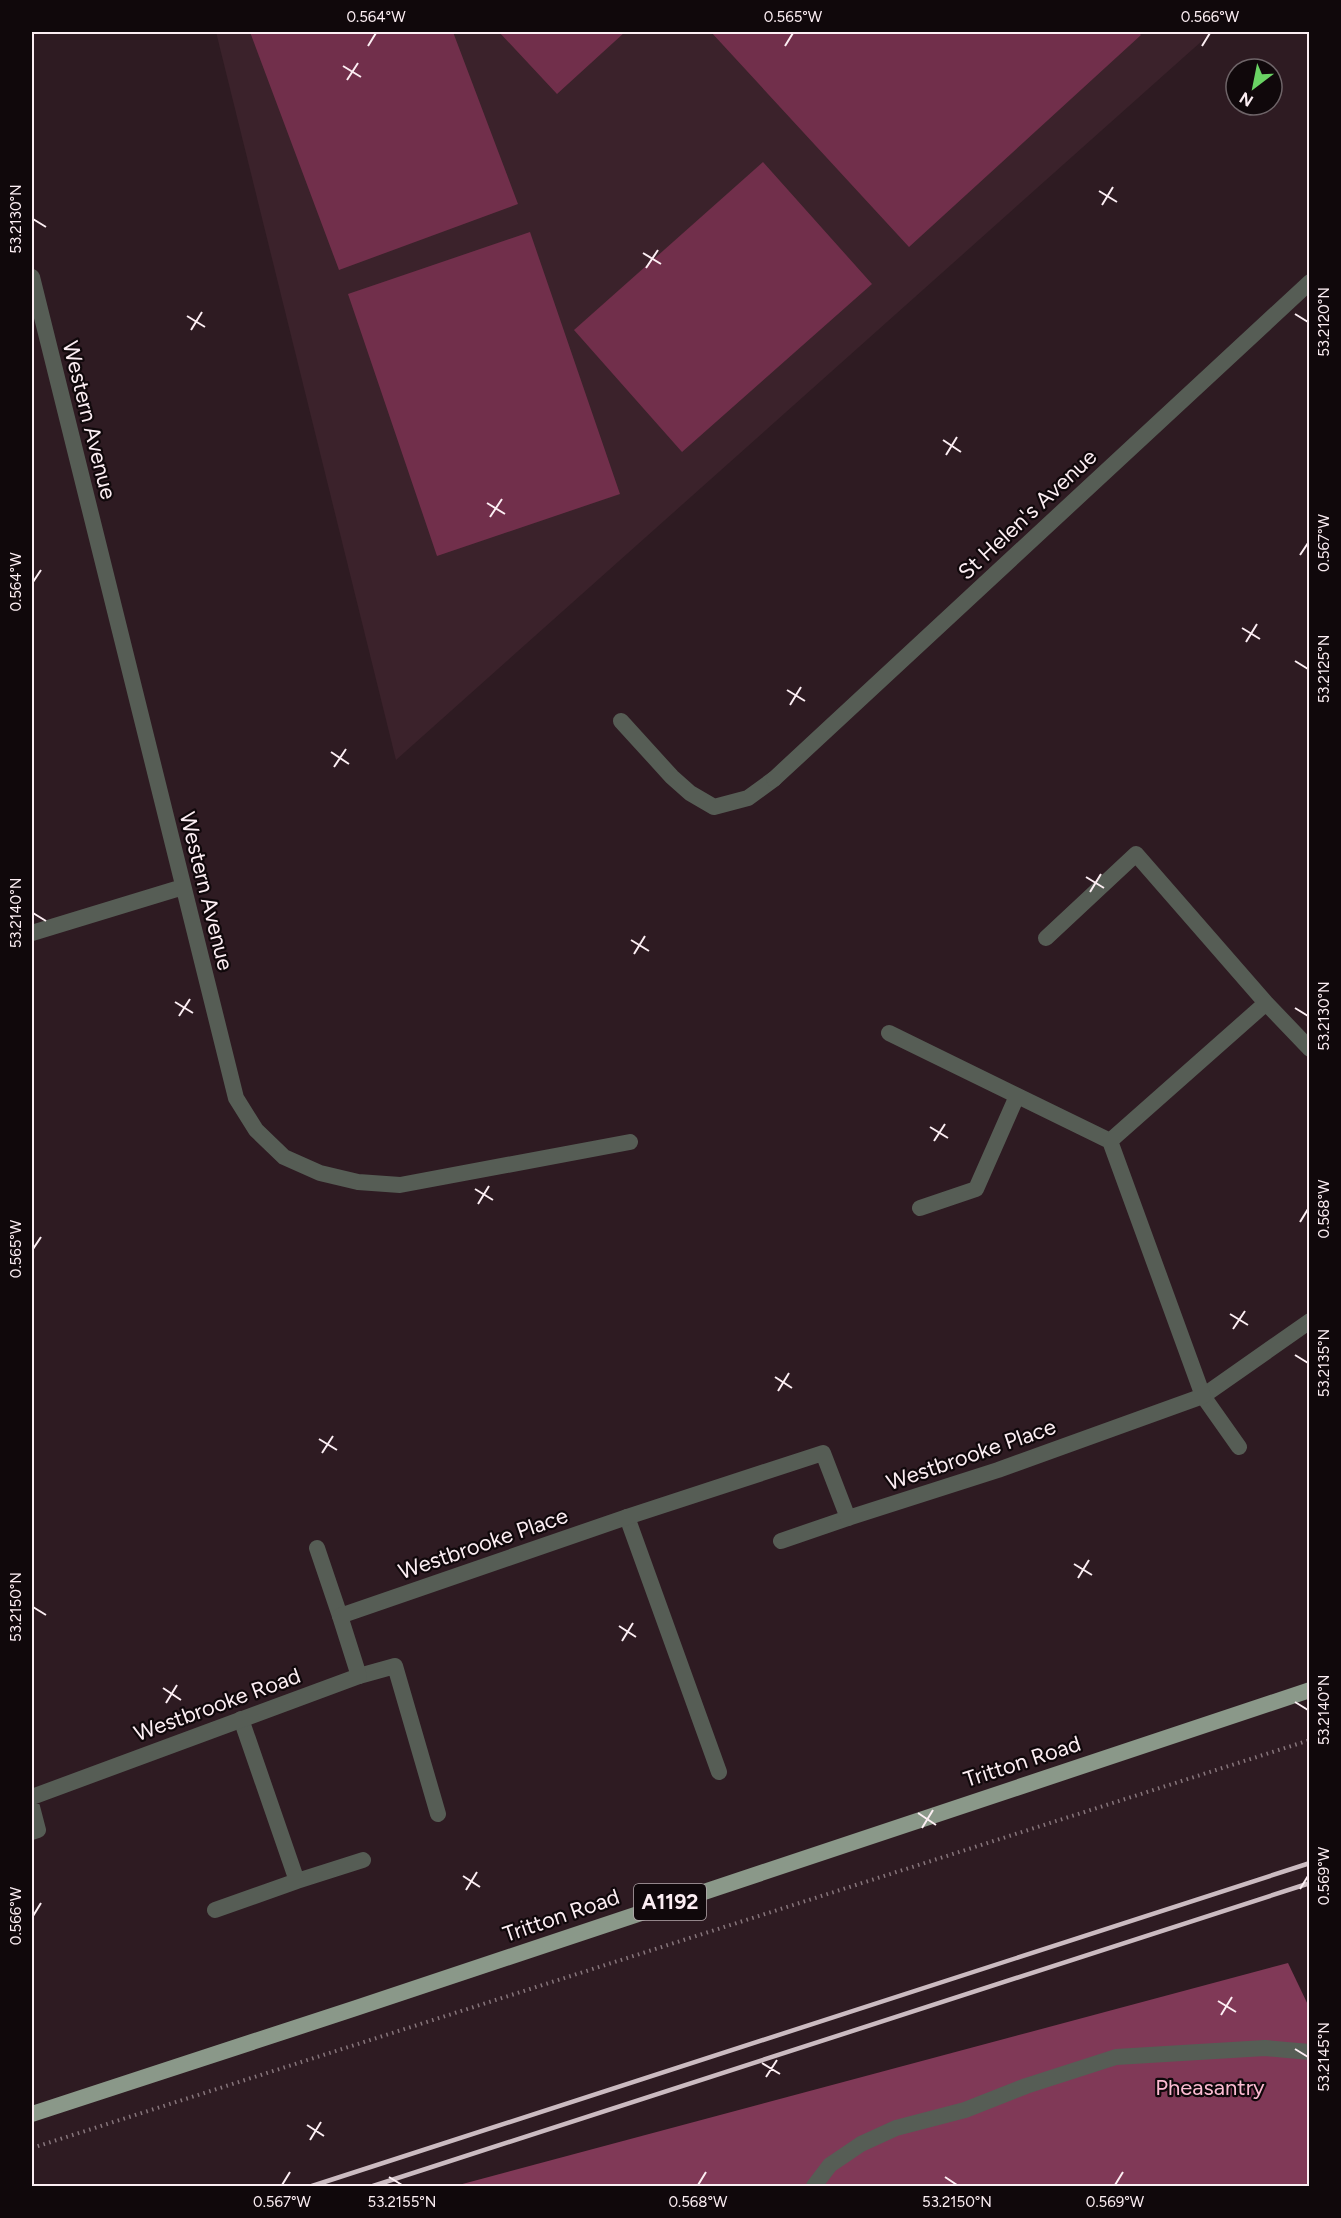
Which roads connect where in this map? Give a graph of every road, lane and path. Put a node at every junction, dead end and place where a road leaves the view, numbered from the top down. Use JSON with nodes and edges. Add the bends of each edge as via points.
{"nodes":[{"id":1,"x":32,"y":277,"type":"edge"},
{"id":2,"x":1310,"y":282,"type":"edge"},
{"id":3,"x":621,"y":721,"type":"dead end"},
{"id":4,"x":183,"y":887,"type":"junction"},
{"id":5,"x":32,"y":933,"type":"edge"},
{"id":6,"x":1047,"y":938,"type":"dead end"},
{"id":7,"x":1266,"y":1003,"type":"junction"},
{"id":8,"x":889,"y":1033,"type":"dead end"},
{"id":9,"x":1310,"y":1049,"type":"edge"},
{"id":10,"x":1017,"y":1096,"type":"junction"},
{"id":11,"x":630,"y":1142,"type":"dead end"},
{"id":12,"x":1110,"y":1142,"type":"junction"},
{"id":13,"x":920,"y":1208,"type":"dead end"},
{"id":14,"x":1310,"y":1321,"type":"edge"},
{"id":15,"x":1203,"y":1396,"type":"junction"},
{"id":16,"x":1239,"y":1447,"type":"dead end"},
{"id":17,"x":627,"y":1517,"type":"junction"},
{"id":18,"x":848,"y":1518,"type":"junction"},
{"id":19,"x":782,"y":1541,"type":"dead end"},
{"id":20,"x":316,"y":1548,"type":"dead end"},
{"id":21,"x":340,"y":1616,"type":"junction"},
{"id":22,"x":359,"y":1676,"type":"junction"},
{"id":23,"x":1310,"y":1690,"type":"edge"},
{"id":24,"x":241,"y":1719,"type":"junction"},
{"id":25,"x":1310,"y":1740,"type":"edge"},
{"id":26,"x":718,"y":1772,"type":"dead end"},
{"id":27,"x":32,"y":1797,"type":"edge"},
{"id":28,"x":32,"y":1807,"type":"edge"},
{"id":29,"x":438,"y":1814,"type":"dead end"},
{"id":30,"x":32,"y":1832,"type":"edge"},
{"id":31,"x":363,"y":1860,"type":"dead end"},
{"id":32,"x":297,"y":1881,"type":"junction"},
{"id":33,"x":215,"y":1910,"type":"dead end"},
{"id":34,"x":1310,"y":2052,"type":"edge"},
{"id":35,"x":32,"y":2114,"type":"edge"},
{"id":36,"x":32,"y":2148,"type":"edge"},
{"id":37,"x":814,"y":2187,"type":"edge"}],
"edges":[{"from":1,"to":4,"type":"street","name":"Western Avenue"},
{"from":2,"to":3,"type":"street","name":"St Helen's Avenue","via":[[774,779],[748,798],[714,807],[690,793]]},
{"from":4,"to":5,"type":"street"},
{"from":4,"to":11,"type":"street","name":"Western Avenue","via":[[236,1098],[256,1130],[284,1157],[321,1173],[358,1182],[400,1185]]},
{"from":6,"to":7,"type":"street","via":[[1136,854]]},
{"from":7,"to":9,"type":"street"},
{"from":7,"to":12,"type":"street"},
{"from":8,"to":10,"type":"street"},
{"from":10,"to":12,"type":"street"},
{"from":10,"to":13,"type":"street","via":[[976,1189]]},
{"from":12,"to":15,"type":"street"},
{"from":14,"to":15,"type":"street","name":"Westbrooke Place"},
{"from":15,"to":16,"type":"street"},
{"from":15,"to":18,"type":"street","name":"Westbrooke Place","via":[[998,1470]]},
{"from":17,"to":18,"type":"street","name":"Westbrooke Place","via":[[823,1453]]},
{"from":17,"to":21,"type":"street","name":"Westbrooke Place"},
{"from":17,"to":26,"type":"street"},
{"from":18,"to":19,"type":"street"},
{"from":20,"to":21,"type":"street"},
{"from":21,"to":22,"type":"street"},
{"from":22,"to":24,"type":"street","name":"Westbrooke Road"},
{"from":22,"to":29,"type":"street","name":"Westbrooke Road","via":[[395,1666]]},
{"from":23,"to":35,"type":"main road","name":"Tritton Road","number":"A1192"},
{"from":24,"to":27,"type":"street","name":"Westbrooke Road"},
{"from":24,"to":32,"type":"street"},
{"from":25,"to":36,"type":"path"},
{"from":28,"to":30,"type":"street","via":[[38,1830]]},
{"from":31,"to":32,"type":"street"},
{"from":32,"to":33,"type":"street"},
{"from":34,"to":37,"type":"street","via":[[1265,2048],[1116,2057],[965,2110],[896,2128],[861,2144],[830,2165]]}]}
